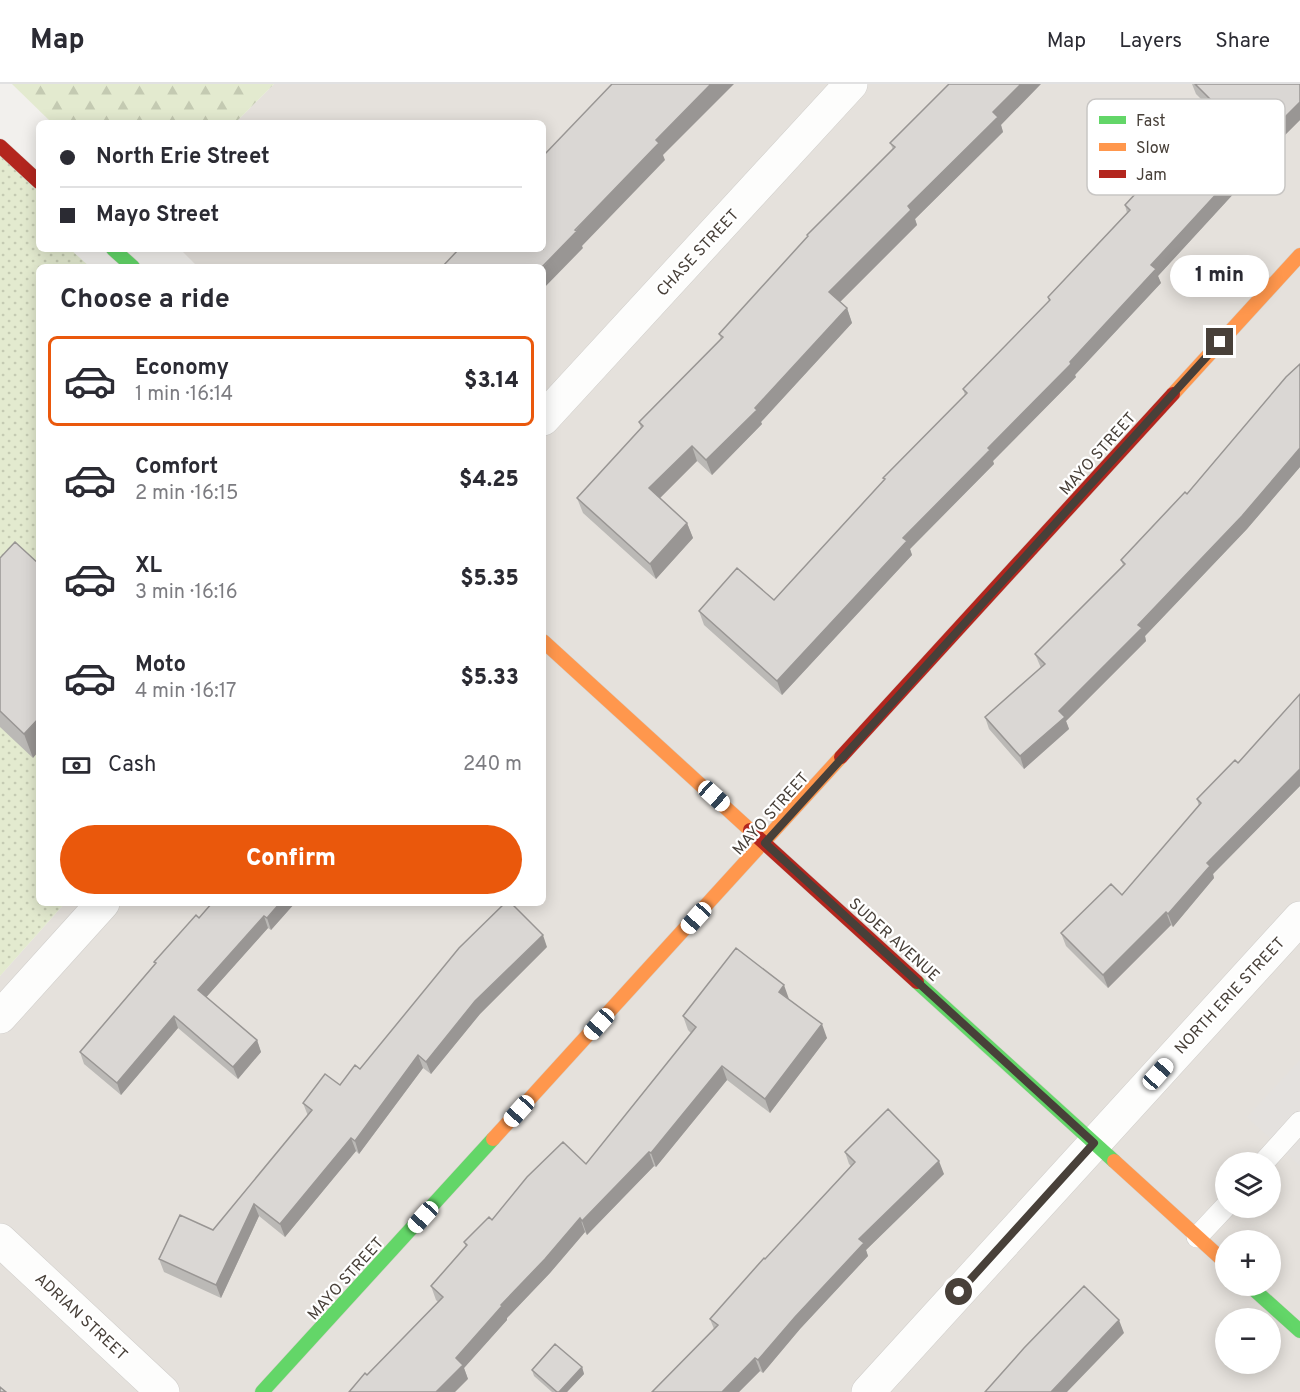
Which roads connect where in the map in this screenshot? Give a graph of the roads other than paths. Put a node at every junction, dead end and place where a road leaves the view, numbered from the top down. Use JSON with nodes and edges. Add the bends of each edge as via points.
{"nodes":[{"id":1,"x":851,"y":84,"type":"edge"},
{"id":2,"x":0,"y":146,"type":"edge"},
{"id":3,"x":36,"y":179,"type":"edge"},
{"id":4,"x":116,"y":252,"type":"edge"},
{"id":5,"x":1300,"y":255,"type":"edge"},
{"id":6,"x":130,"y":264,"type":"edge"},
{"id":7,"x":546,"y":416,"type":"edge"},
{"id":8,"x":546,"y":644,"type":"edge"},
{"id":9,"x":765,"y":843,"type":"junction"},
{"id":10,"x":101,"y":906,"type":"edge"},
{"id":11,"x":1300,"y":918,"type":"edge"},
{"id":12,"x":0,"y":1017,"type":"edge"},
{"id":13,"x":1300,"y":1122,"type":"edge"},
{"id":14,"x":1094,"y":1143,"type":"junction"},
{"id":15,"x":1273,"y":1152,"type":"edge"},
{"id":16,"x":1215,"y":1218,"type":"edge"},
{"id":17,"x":1197,"y":1237,"type":"junction"},
{"id":18,"x":0,"y":1240,"type":"edge"},
{"id":19,"x":1215,"y":1253,"type":"edge"},
{"id":20,"x":1261,"y":1296,"type":"edge"},
{"id":21,"x":1300,"y":1331,"type":"edge"},
{"id":22,"x":163,"y":1392,"type":"edge"},
{"id":23,"x":262,"y":1392,"type":"edge"},
{"id":24,"x":868,"y":1392,"type":"edge"}],
"edges":[{"from":1,"to":7,"type":"street","name":"CHASE STREET"},
{"from":2,"to":3,"type":"street"},
{"from":4,"to":6,"type":"street"},
{"from":5,"to":9,"type":"street","name":"MAYO STREET"},
{"from":8,"to":9,"type":"street","name":"SUDER AVENUE"},
{"from":9,"to":14,"type":"street","name":"SUDER AVENUE"},
{"from":9,"to":23,"type":"street","name":"MAYO STREET"},
{"from":10,"to":12,"type":"street"},
{"from":11,"to":14,"type":"street","name":"NORTH ERIE STREET"},
{"from":13,"to":15,"type":"lane"},
{"from":14,"to":17,"type":"street","name":"SUDER AVENUE"},
{"from":14,"to":24,"type":"street","name":"NORTH ERIE STREET"},
{"from":16,"to":17,"type":"lane"},
{"from":17,"to":19,"type":"street","name":"SUDER AVENUE"},
{"from":18,"to":22,"type":"street","name":"ADRIAN STREET"},
{"from":20,"to":21,"type":"street"}]}
